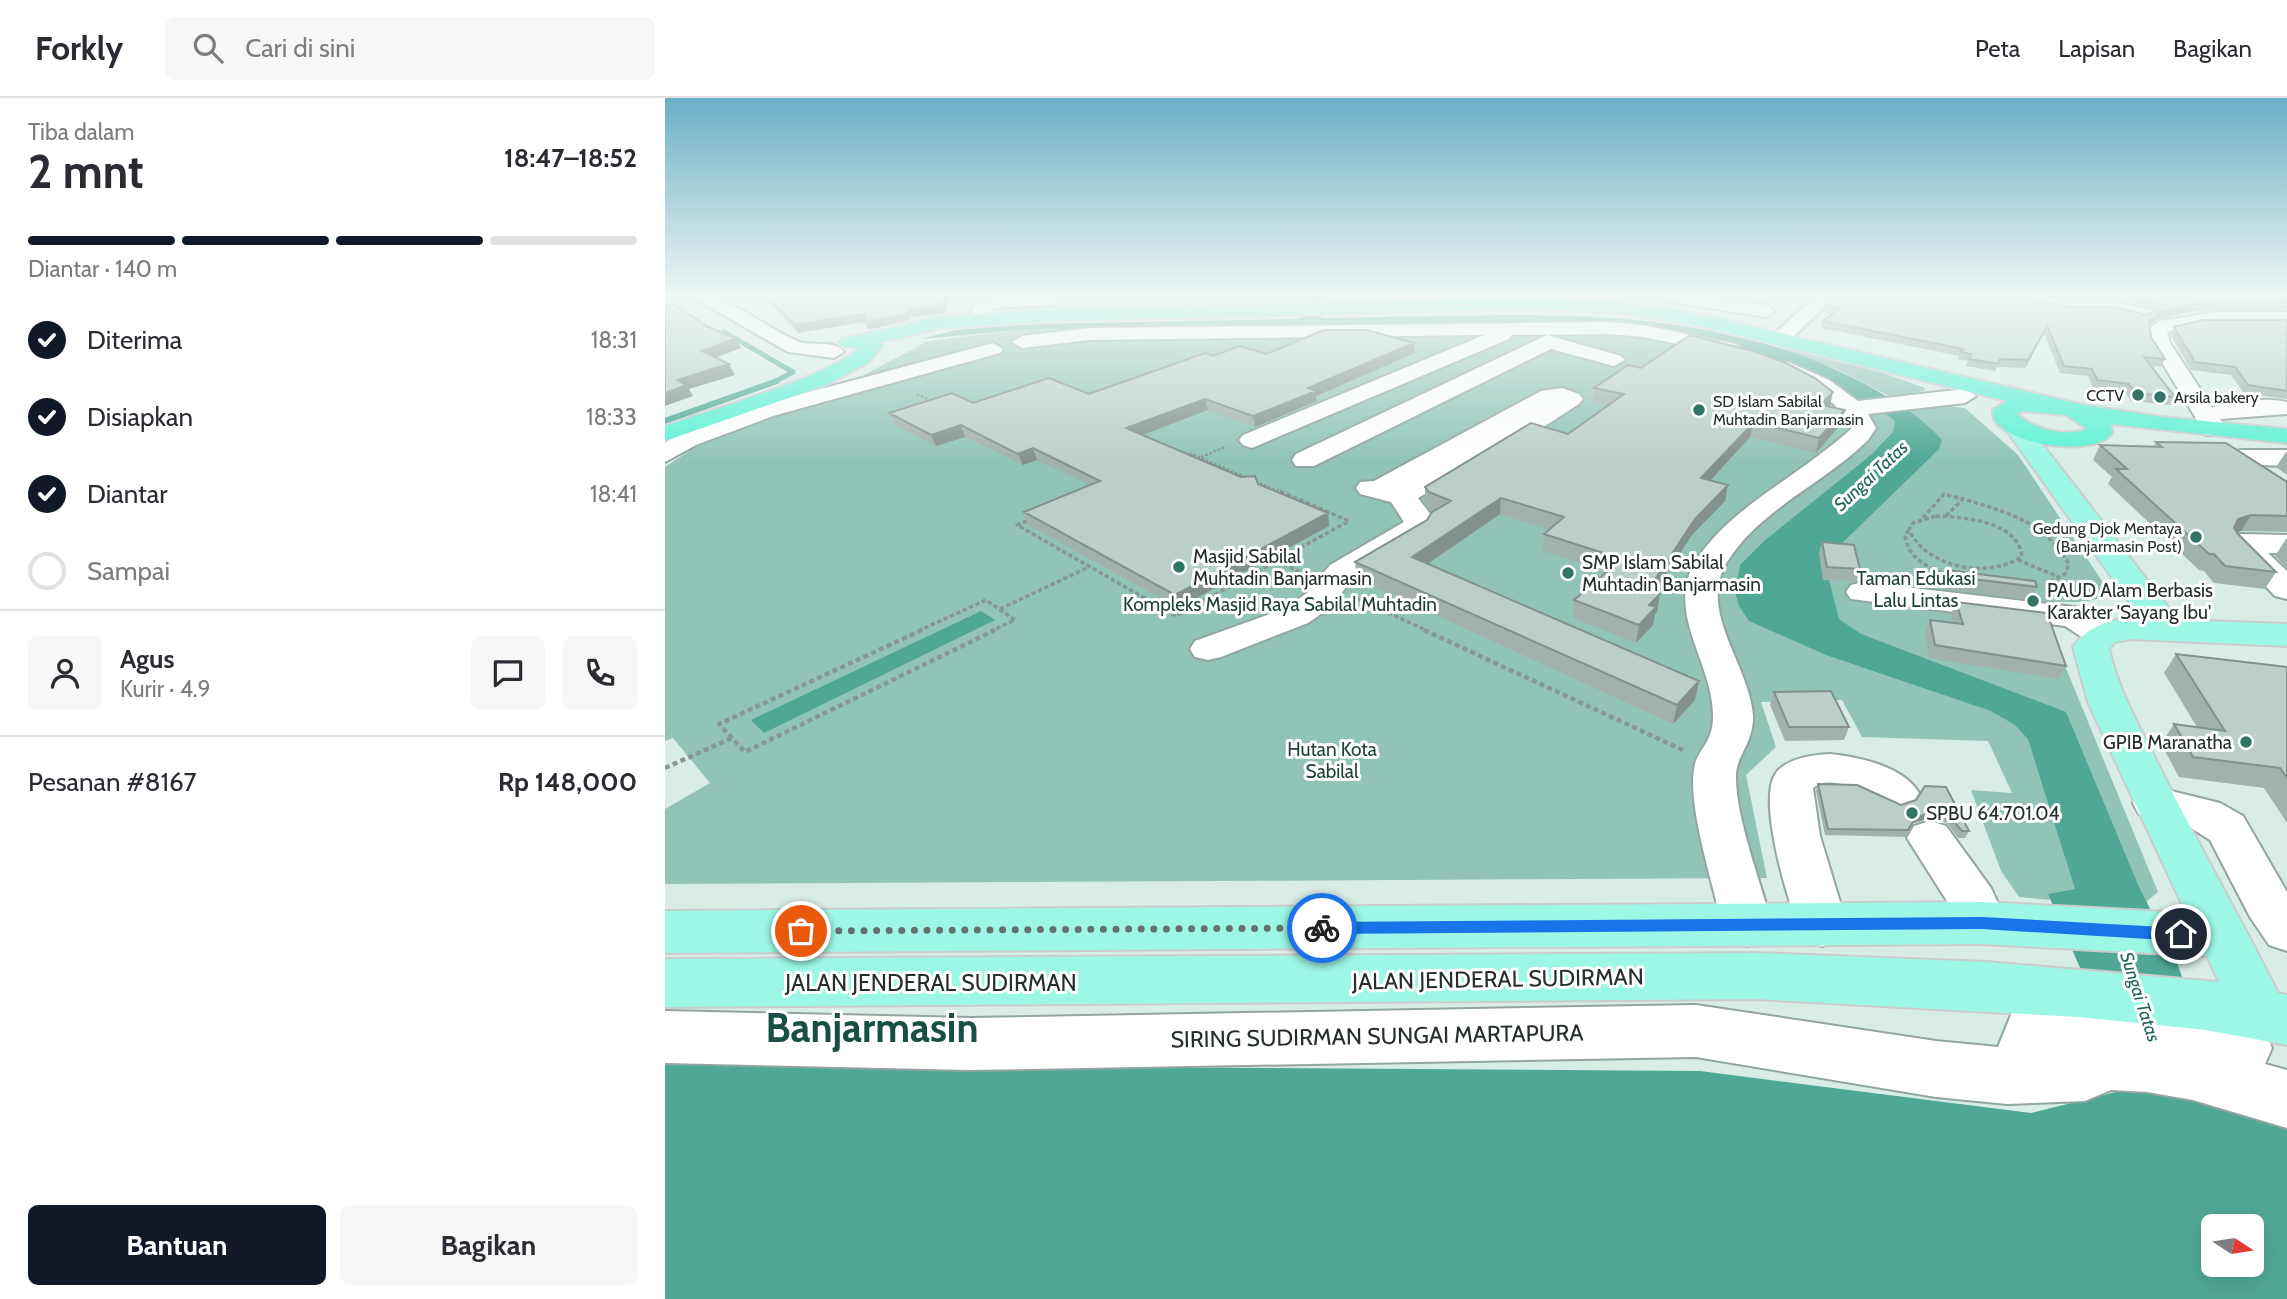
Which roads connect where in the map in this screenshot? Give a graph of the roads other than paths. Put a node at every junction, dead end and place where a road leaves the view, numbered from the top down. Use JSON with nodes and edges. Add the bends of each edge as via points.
{"nodes":[{"id":1,"x":817,"y":350,"type":"edge"},
{"id":2,"x":857,"y":350,"type":"edge"},
{"id":3,"x":989,"y":350,"type":"edge"},
{"id":4,"x":995,"y":350,"type":"edge"},
{"id":5,"x":1017,"y":350,"type":"edge"},
{"id":6,"x":1425,"y":350,"type":"edge"},
{"id":7,"x":1532,"y":350,"type":"edge"},
{"id":8,"x":1578,"y":350,"type":"edge"},
{"id":9,"x":1737,"y":350,"type":"edge"},
{"id":10,"x":1826,"y":350,"type":"edge"},
{"id":11,"x":2164,"y":350,"type":"edge"},
{"id":12,"x":850,"y":352,"type":"junction"},
{"id":13,"x":1614,"y":360,"type":"dead end"},
{"id":14,"x":1892,"y":366,"type":"junction"},
{"id":15,"x":890,"y":377,"type":"junction"},
{"id":16,"x":1965,"y":396,"type":"junction"},
{"id":17,"x":1861,"y":408,"type":"junction"},
{"id":18,"x":2281,"y":408,"type":"dead end"},
{"id":19,"x":2068,"y":409,"type":"junction"},
{"id":20,"x":2012,"y":423,"type":"junction"},
{"id":21,"x":665,"y":434,"type":"edge"},
{"id":22,"x":2220,"y":437,"type":"junction"},
{"id":23,"x":2083,"y":438,"type":"junction"},
{"id":24,"x":1252,"y":440,"type":"dead end"},
{"id":25,"x":2281,"y":446,"type":"edge"},
{"id":26,"x":665,"y":454,"type":"edge"},
{"id":27,"x":1305,"y":460,"type":"dead end"},
{"id":28,"x":2043,"y":461,"type":"junction"},
{"id":29,"x":2277,"y":484,"type":"edge"},
{"id":30,"x":1383,"y":491,"type":"junction"},
{"id":31,"x":2287,"y":544,"type":"edge"},
{"id":32,"x":2287,"y":589,"type":"edge"},
{"id":33,"x":1863,"y":592,"type":"dead end"},
{"id":34,"x":2166,"y":628,"type":"junction"},
{"id":35,"x":2103,"y":635,"type":"junction"},
{"id":36,"x":2287,"y":635,"type":"edge"},
{"id":37,"x":1208,"y":649,"type":"dead end"},
{"id":38,"x":1693,"y":681,"type":"edge"},
{"id":39,"x":1731,"y":697,"type":"junction"},
{"id":40,"x":1897,"y":793,"type":"dead end"},
{"id":41,"x":2155,"y":803,"type":"junction"},
{"id":42,"x":1930,"y":838,"type":"dead end"},
{"id":43,"x":1982,"y":923,"type":"junction"},
{"id":44,"x":1747,"y":925,"type":"junction"},
{"id":45,"x":1822,"y":925,"type":"junction"},
{"id":46,"x":2287,"y":930,"type":"edge"},
{"id":47,"x":665,"y":932,"type":"edge"},
{"id":48,"x":2225,"y":936,"type":"junction"},
{"id":49,"x":665,"y":982,"type":"edge"},
{"id":50,"x":2252,"y":1021,"type":"edge"},
{"id":51,"x":2078,"y":1029,"type":"junction"},
{"id":52,"x":665,"y":1037,"type":"edge"},
{"id":53,"x":2284,"y":1098,"type":"edge"}],
"edges":[{"from":1,"to":12,"type":"street"},
{"from":2,"to":12,"type":"highway"},
{"from":3,"to":15,"type":"street","via":[[941,363],[945,366],[942,370],[916,378]]},
{"from":4,"to":5,"type":"street"},
{"from":6,"to":24,"type":"street"},
{"from":7,"to":27,"type":"street"},
{"from":8,"to":13,"type":"street"},
{"from":9,"to":17,"type":"street","via":[[1758,354],[1814,380]]},
{"from":10,"to":14,"type":"highway"},
{"from":11,"to":22,"type":"street"},
{"from":12,"to":15,"type":"street"},
{"from":12,"to":21,"type":"highway","via":[[784,392]]},
{"from":14,"to":16,"type":"highway"},
{"from":14,"to":19,"type":"highway"},
{"from":15,"to":26,"type":"street","via":[[765,411],[687,440]]},
{"from":16,"to":17,"type":"street"},
{"from":16,"to":20,"type":"highway"},
{"from":17,"to":39,"type":"street","via":[[1864,432],[1730,538],[1706,572],[1699,596]]},
{"from":18,"to":22,"type":"street","via":[[2245,408]]},
{"from":19,"to":20,"type":"highway","via":[[2032,403],[2010,407],[2004,415]]},
{"from":19,"to":22,"type":"highway"},
{"from":19,"to":23,"type":"highway","via":[[2097,421],[2101,428],[2100,433]]},
{"from":20,"to":23,"type":"highway","via":[[2046,436]]},
{"from":20,"to":28,"type":"main road"},
{"from":22,"to":23,"type":"highway"},
{"from":22,"to":25,"type":"street"},
{"from":22,"to":25,"type":"highway"},
{"from":22,"to":29,"type":"street"},
{"from":23,"to":28,"type":"main road","via":[[2050,452]]},
{"from":28,"to":34,"type":"main road"},
{"from":30,"to":30,"type":"street","via":[[1549,396],[1571,399],[1522,430]]},
{"from":30,"to":37,"type":"street","via":[[1420,520],[1415,528],[1341,572],[1319,600],[1296,617]]},
{"from":31,"to":32,"type":"street","via":[[2241,543]]},
{"from":33,"to":35,"type":"street","via":[[2074,617]]},
{"from":34,"to":35,"type":"main road","via":[[2129,628]]},
{"from":34,"to":36,"type":"main road"},
{"from":35,"to":41,"type":"main road","via":[[2091,647],[2096,677]]},
{"from":38,"to":39,"type":"street"},
{"from":39,"to":44,"type":"street","via":[[1734,737],[1715,765],[1714,790]]},
{"from":40,"to":45,"type":"street","via":[[1869,777],[1836,770],[1814,769],[1792,782],[1791,810]]},
{"from":41,"to":46,"type":"street","via":[[2204,815],[2227,828],[2267,903]]},
{"from":41,"to":48,"type":"main road"},
{"from":42,"to":43,"type":"street","via":[[1974,902]]},
{"from":43,"to":45,"type":"main road"},
{"from":43,"to":48,"type":"main road"},
{"from":44,"to":45,"type":"main road"},
{"from":44,"to":47,"type":"main road"},
{"from":48,"to":50,"type":"main road"},
{"from":49,"to":51,"type":"main road","name":"JALAN JENDERAL SUDIRMAN","via":[[1758,976],[1911,980]]},
{"from":50,"to":51,"type":"street","via":[[2194,1032]]},
{"from":51,"to":52,"type":"street","name":"SIRING SUDIRMAN SUNGAI MARTAPURA","via":[[2016,1076],[1936,1069],[1696,1031],[970,1044]]},
{"from":51,"to":53,"type":"street","via":[[2110,1063],[2193,1072]]}]}
